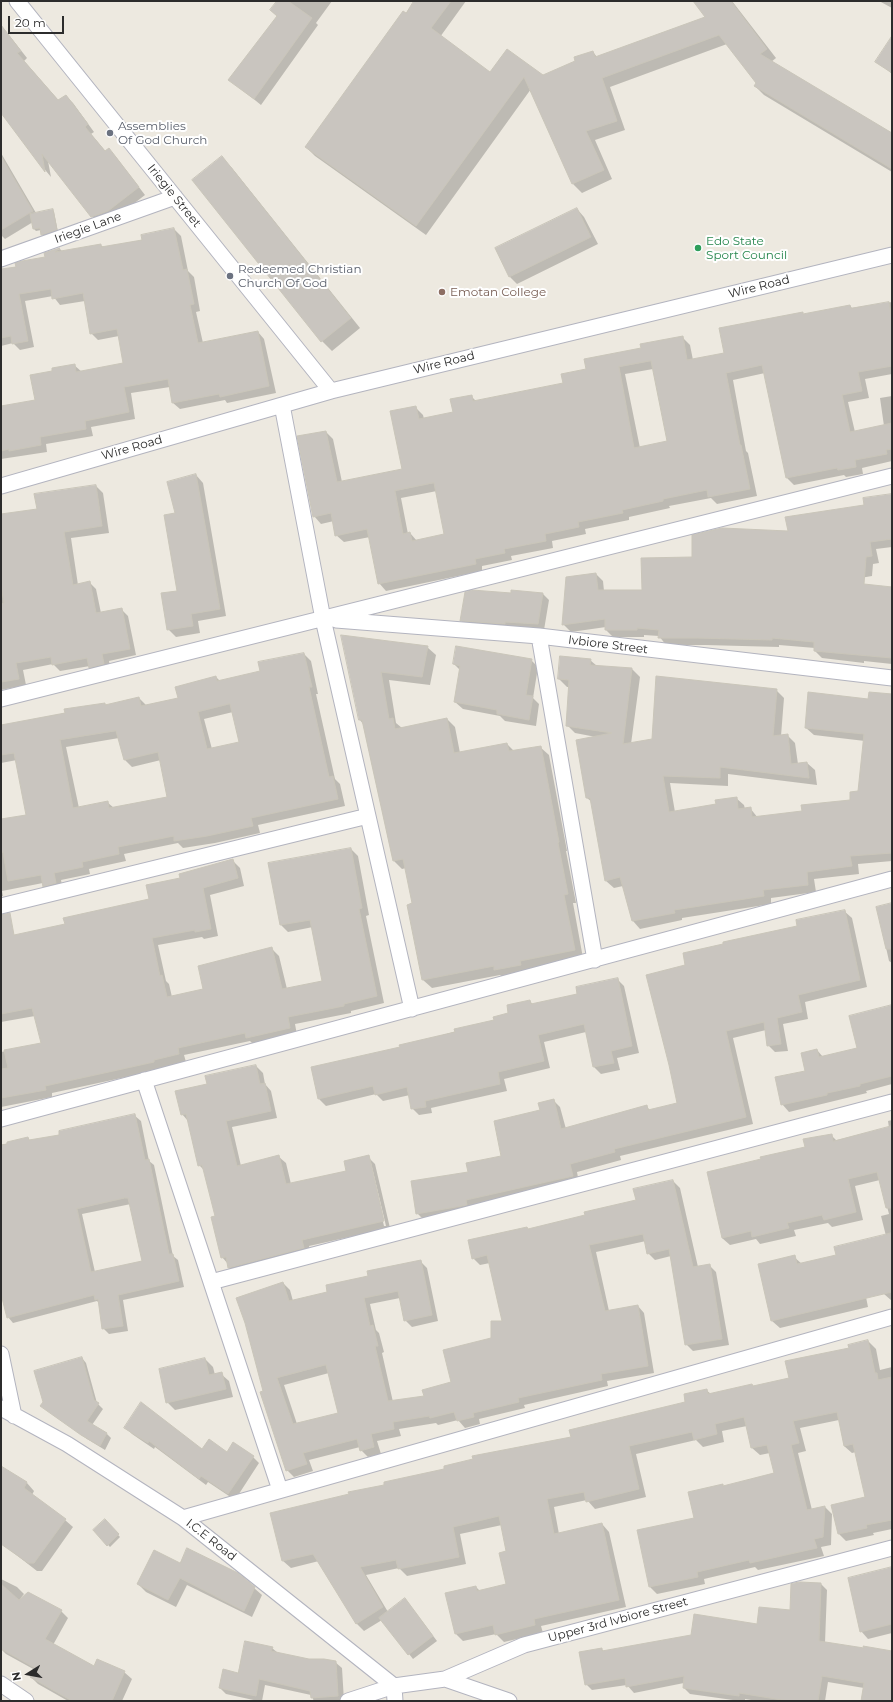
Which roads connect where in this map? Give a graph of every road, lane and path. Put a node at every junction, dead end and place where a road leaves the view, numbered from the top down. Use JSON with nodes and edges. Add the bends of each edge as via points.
{"nodes":[{"id":1,"x":17,"y":1,"type":"edge"},
{"id":2,"x":175,"y":197,"type":"junction"},
{"id":3,"x":892,"y":255,"type":"edge"},
{"id":4,"x":1,"y":259,"type":"edge"},
{"id":5,"x":331,"y":391,"type":"junction"},
{"id":6,"x":282,"y":405,"type":"junction"},
{"id":7,"x":892,"y":476,"type":"edge"},
{"id":8,"x":1,"y":486,"type":"edge"},
{"id":9,"x":323,"y":620,"type":"junction"},
{"id":10,"x":539,"y":636,"type":"junction"},
{"id":11,"x":892,"y":678,"type":"edge"},
{"id":12,"x":1,"y":700,"type":"edge"},
{"id":13,"x":368,"y":816,"type":"junction"},
{"id":14,"x":892,"y":879,"type":"edge"},
{"id":15,"x":1,"y":906,"type":"edge"},
{"id":16,"x":594,"y":960,"type":"junction"},
{"id":17,"x":412,"y":1009,"type":"junction"},
{"id":18,"x":144,"y":1080,"type":"junction"},
{"id":19,"x":892,"y":1102,"type":"edge"},
{"id":20,"x":1,"y":1119,"type":"edge"},
{"id":21,"x":212,"y":1282,"type":"junction"},
{"id":22,"x":892,"y":1317,"type":"edge"},
{"id":23,"x":1,"y":1354,"type":"edge"},
{"id":24,"x":1,"y":1408,"type":"edge"},
{"id":25,"x":14,"y":1416,"type":"junction"},
{"id":26,"x":280,"y":1490,"type":"junction"},
{"id":27,"x":183,"y":1518,"type":"junction"},
{"id":28,"x":892,"y":1548,"type":"edge"},
{"id":29,"x":445,"y":1679,"type":"junction"},
{"id":30,"x":1,"y":1684,"type":"edge"},
{"id":31,"x":394,"y":1686,"type":"junction"},
{"id":32,"x":26,"y":1701,"type":"edge"},
{"id":33,"x":348,"y":1701,"type":"edge"},
{"id":34,"x":395,"y":1701,"type":"edge"},
{"id":35,"x":509,"y":1701,"type":"edge"}],
"edges":[{"from":1,"to":2,"type":"street","name":"Iriegie Street"},
{"from":2,"to":4,"type":"street","name":"Iriegie Lane"},
{"from":2,"to":5,"type":"street","name":"Iriegie Street"},
{"from":3,"to":5,"type":"street","name":"Wire Road"},
{"from":5,"to":6,"type":"street","name":"Wire Road"},
{"from":6,"to":8,"type":"street","name":"Wire Road"},
{"from":6,"to":9,"type":"street"},
{"from":7,"to":9,"type":"street"},
{"from":9,"to":10,"type":"street","name":"Ivbiore Street"},
{"from":9,"to":12,"type":"street"},
{"from":9,"to":13,"type":"street"},
{"from":10,"to":11,"type":"street","name":"Ivbiore Street"},
{"from":10,"to":16,"type":"street"},
{"from":13,"to":15,"type":"street"},
{"from":13,"to":17,"type":"street"},
{"from":14,"to":16,"type":"street"},
{"from":16,"to":17,"type":"street"},
{"from":17,"to":18,"type":"street"},
{"from":18,"to":20,"type":"street"},
{"from":18,"to":21,"type":"street"},
{"from":19,"to":21,"type":"street"},
{"from":21,"to":26,"type":"street"},
{"from":22,"to":26,"type":"street"},
{"from":23,"to":25,"type":"street"},
{"from":24,"to":25,"type":"street","name":"I.C.E Road"},
{"from":25,"to":27,"type":"street","name":"I.C.E Road","via":[[67,1444]]},
{"from":26,"to":27,"type":"street"},
{"from":27,"to":31,"type":"street","name":"I.C.E Road"},
{"from":28,"to":29,"type":"street","name":"Upper 3rd Ivbiore Street","via":[[524,1645]]},
{"from":29,"to":31,"type":"street","name":"Upper 3rd Ivbiore Street"},
{"from":29,"to":35,"type":"street"},
{"from":30,"to":32,"type":"street"},
{"from":31,"to":33,"type":"street","name":"Upper 3rd Ivbiore Street"},
{"from":31,"to":34,"type":"street"}]}
